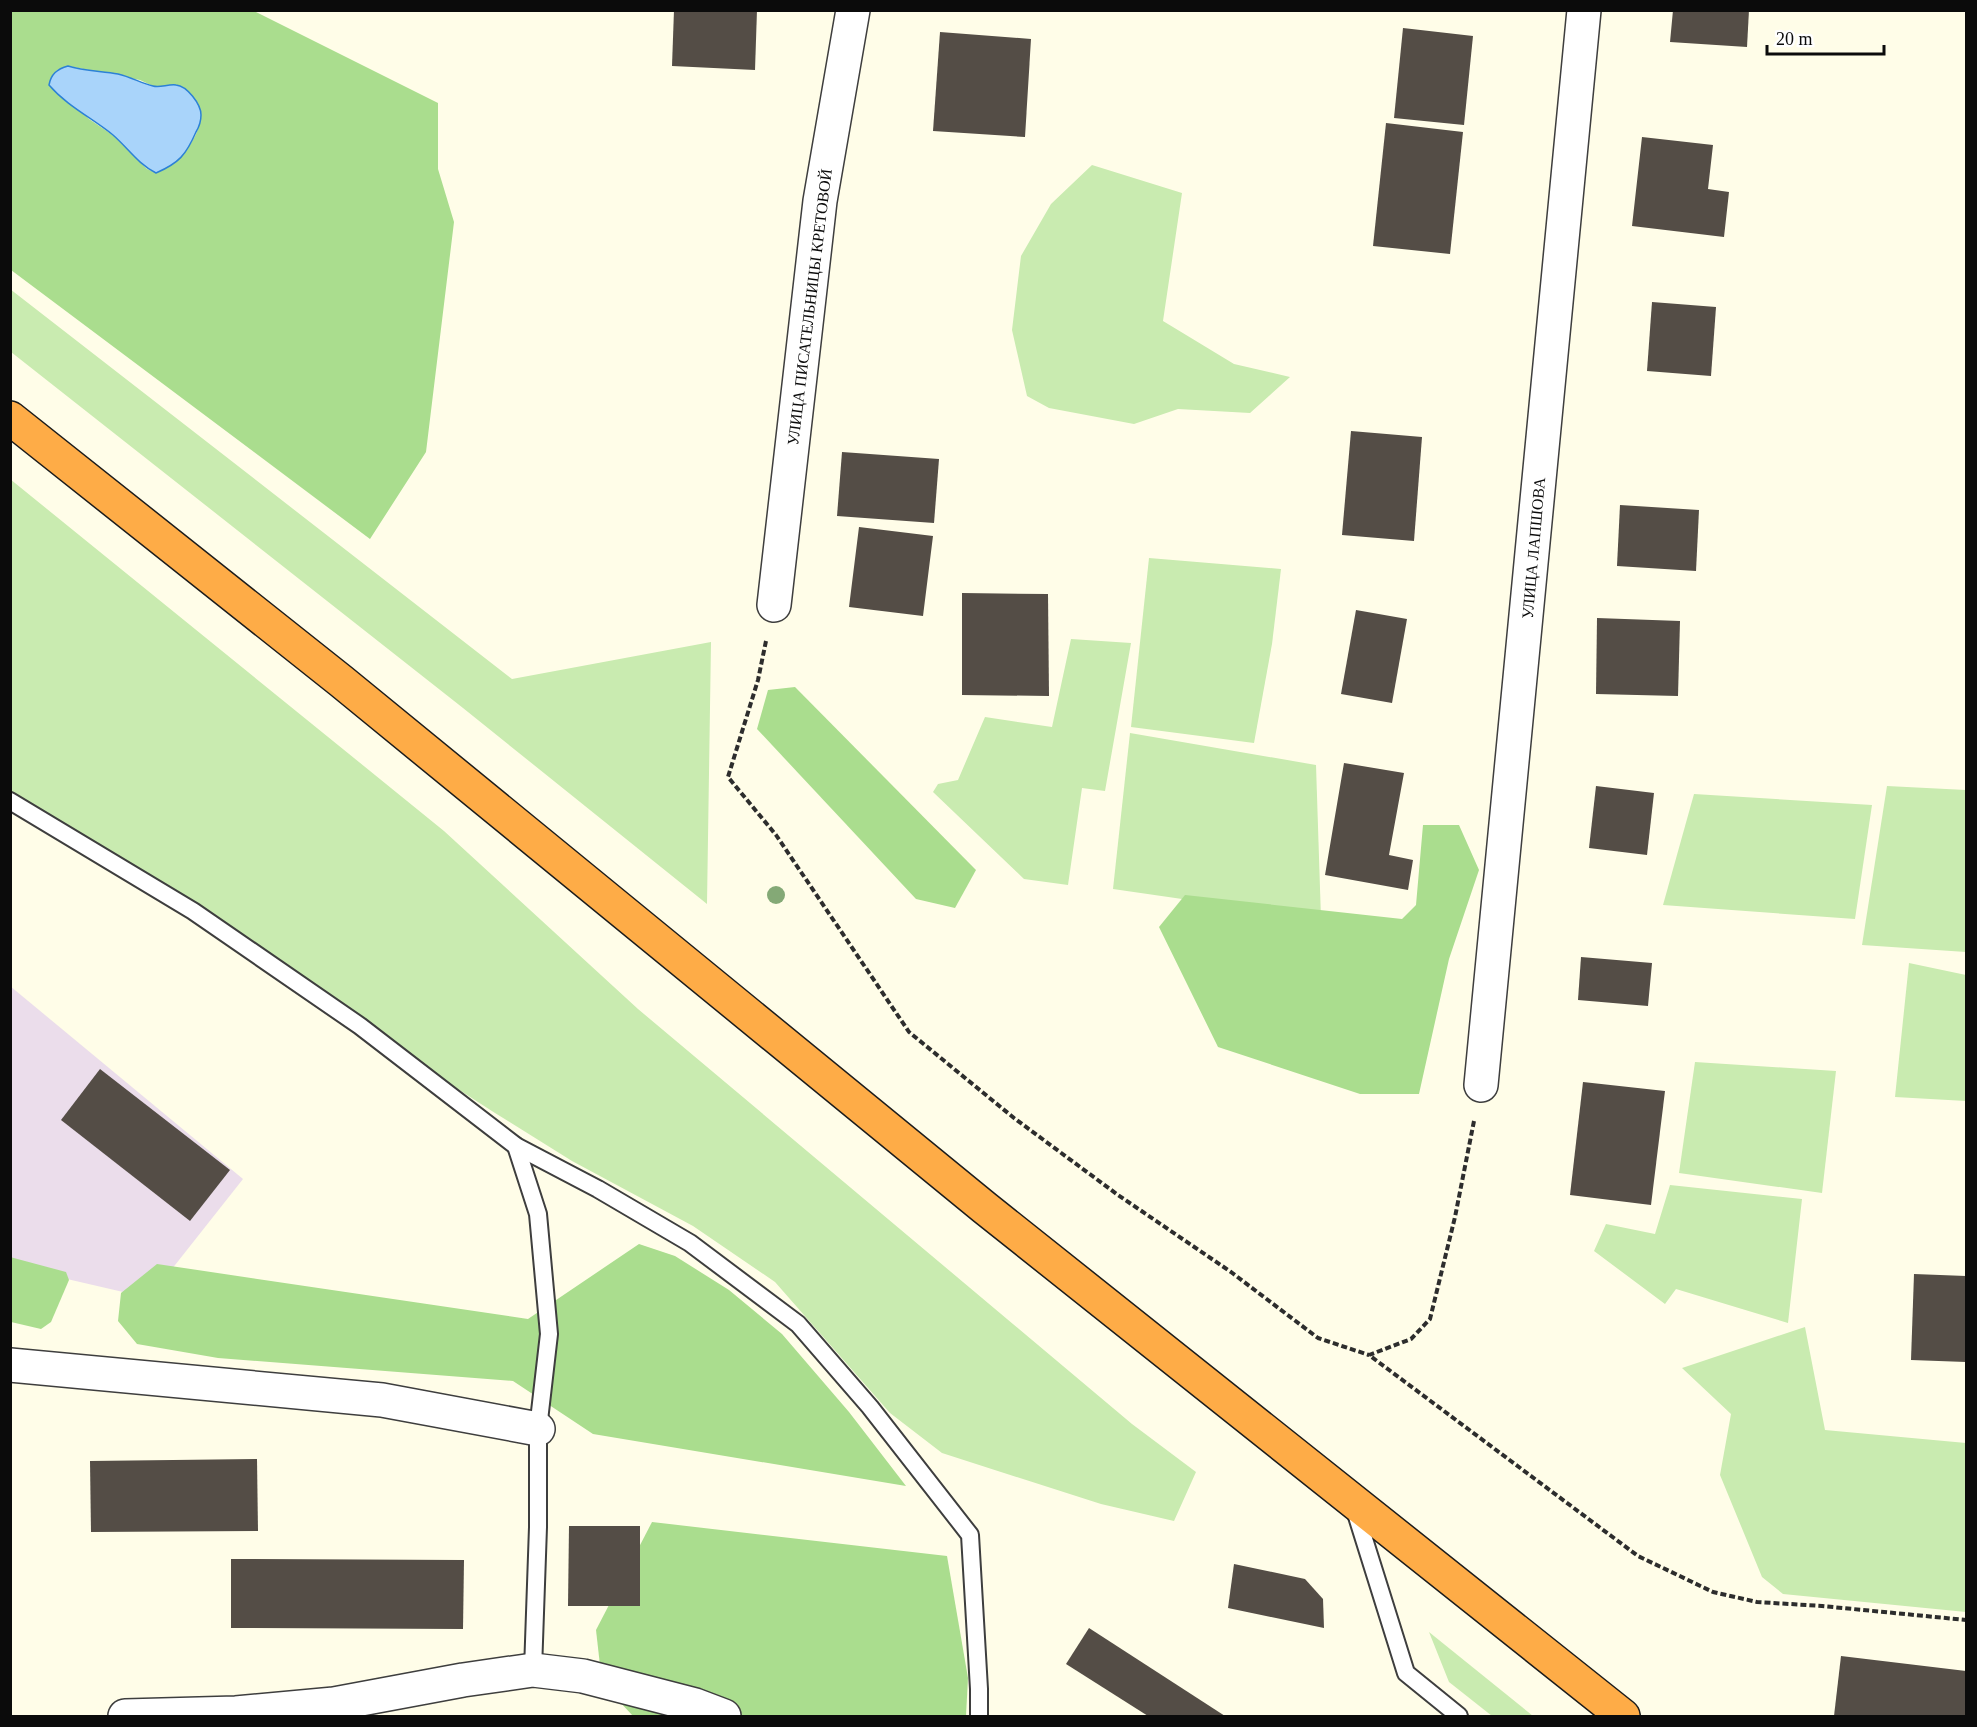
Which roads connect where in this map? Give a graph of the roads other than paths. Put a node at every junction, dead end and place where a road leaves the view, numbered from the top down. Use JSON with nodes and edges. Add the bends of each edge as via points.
{"nodes":[{"id":1,"x":853,"y":10,"type":"edge"},
{"id":2,"x":1584,"y":10,"type":"edge"},
{"id":3,"x":10,"y":418,"type":"edge"},
{"id":4,"x":774,"y":605,"type":"road end"},
{"id":5,"x":10,"y":801,"type":"edge"},
{"id":6,"x":1481,"y":1085,"type":"road end"},
{"id":7,"x":516,"y":1146,"type":"junction"},
{"id":8,"x":10,"y":1365,"type":"edge"},
{"id":9,"x":538,"y":1429,"type":"junction"},
{"id":10,"x":1351,"y":1498,"type":"junction"},
{"id":11,"x":533,"y":1670,"type":"junction"},
{"id":12,"x":125,"y":1716,"type":"edge"},
{"id":13,"x":724,"y":1716,"type":"edge"},
{"id":14,"x":979,"y":1716,"type":"edge"},
{"id":15,"x":1460,"y":1716,"type":"edge"},
{"id":16,"x":1623,"y":1716,"type":"edge"}],
"edges":[{"from":1,"to":4,"type":"street","name":"УЛИЦА ПИСАТЕЛЬНИЦЫ КРЕТОВОЙ","via":[[820,201]]},
{"from":2,"to":6,"type":"street","name":"УЛИЦА ЛАПШОВА"},
{"from":3,"to":10,"type":"highway","via":[[341,681],[986,1208]]},
{"from":5,"to":7,"type":"lane","via":[[193,911],[360,1026]]},
{"from":7,"to":9,"type":"lane","via":[[538,1214],[549,1334]]},
{"from":7,"to":14,"type":"lane","via":[[690,1243],[798,1324],[870,1407],[970,1535]]},
{"from":8,"to":9,"type":"street","via":[[382,1400]]},
{"from":9,"to":11,"type":"lane"},
{"from":10,"to":15,"type":"lane","via":[[1406,1673]]},
{"from":10,"to":16,"type":"highway"},
{"from":11,"to":12,"type":"street","via":[[334,1704],[236,1713]]},
{"from":11,"to":13,"type":"street","via":[[583,1676]]}]}
